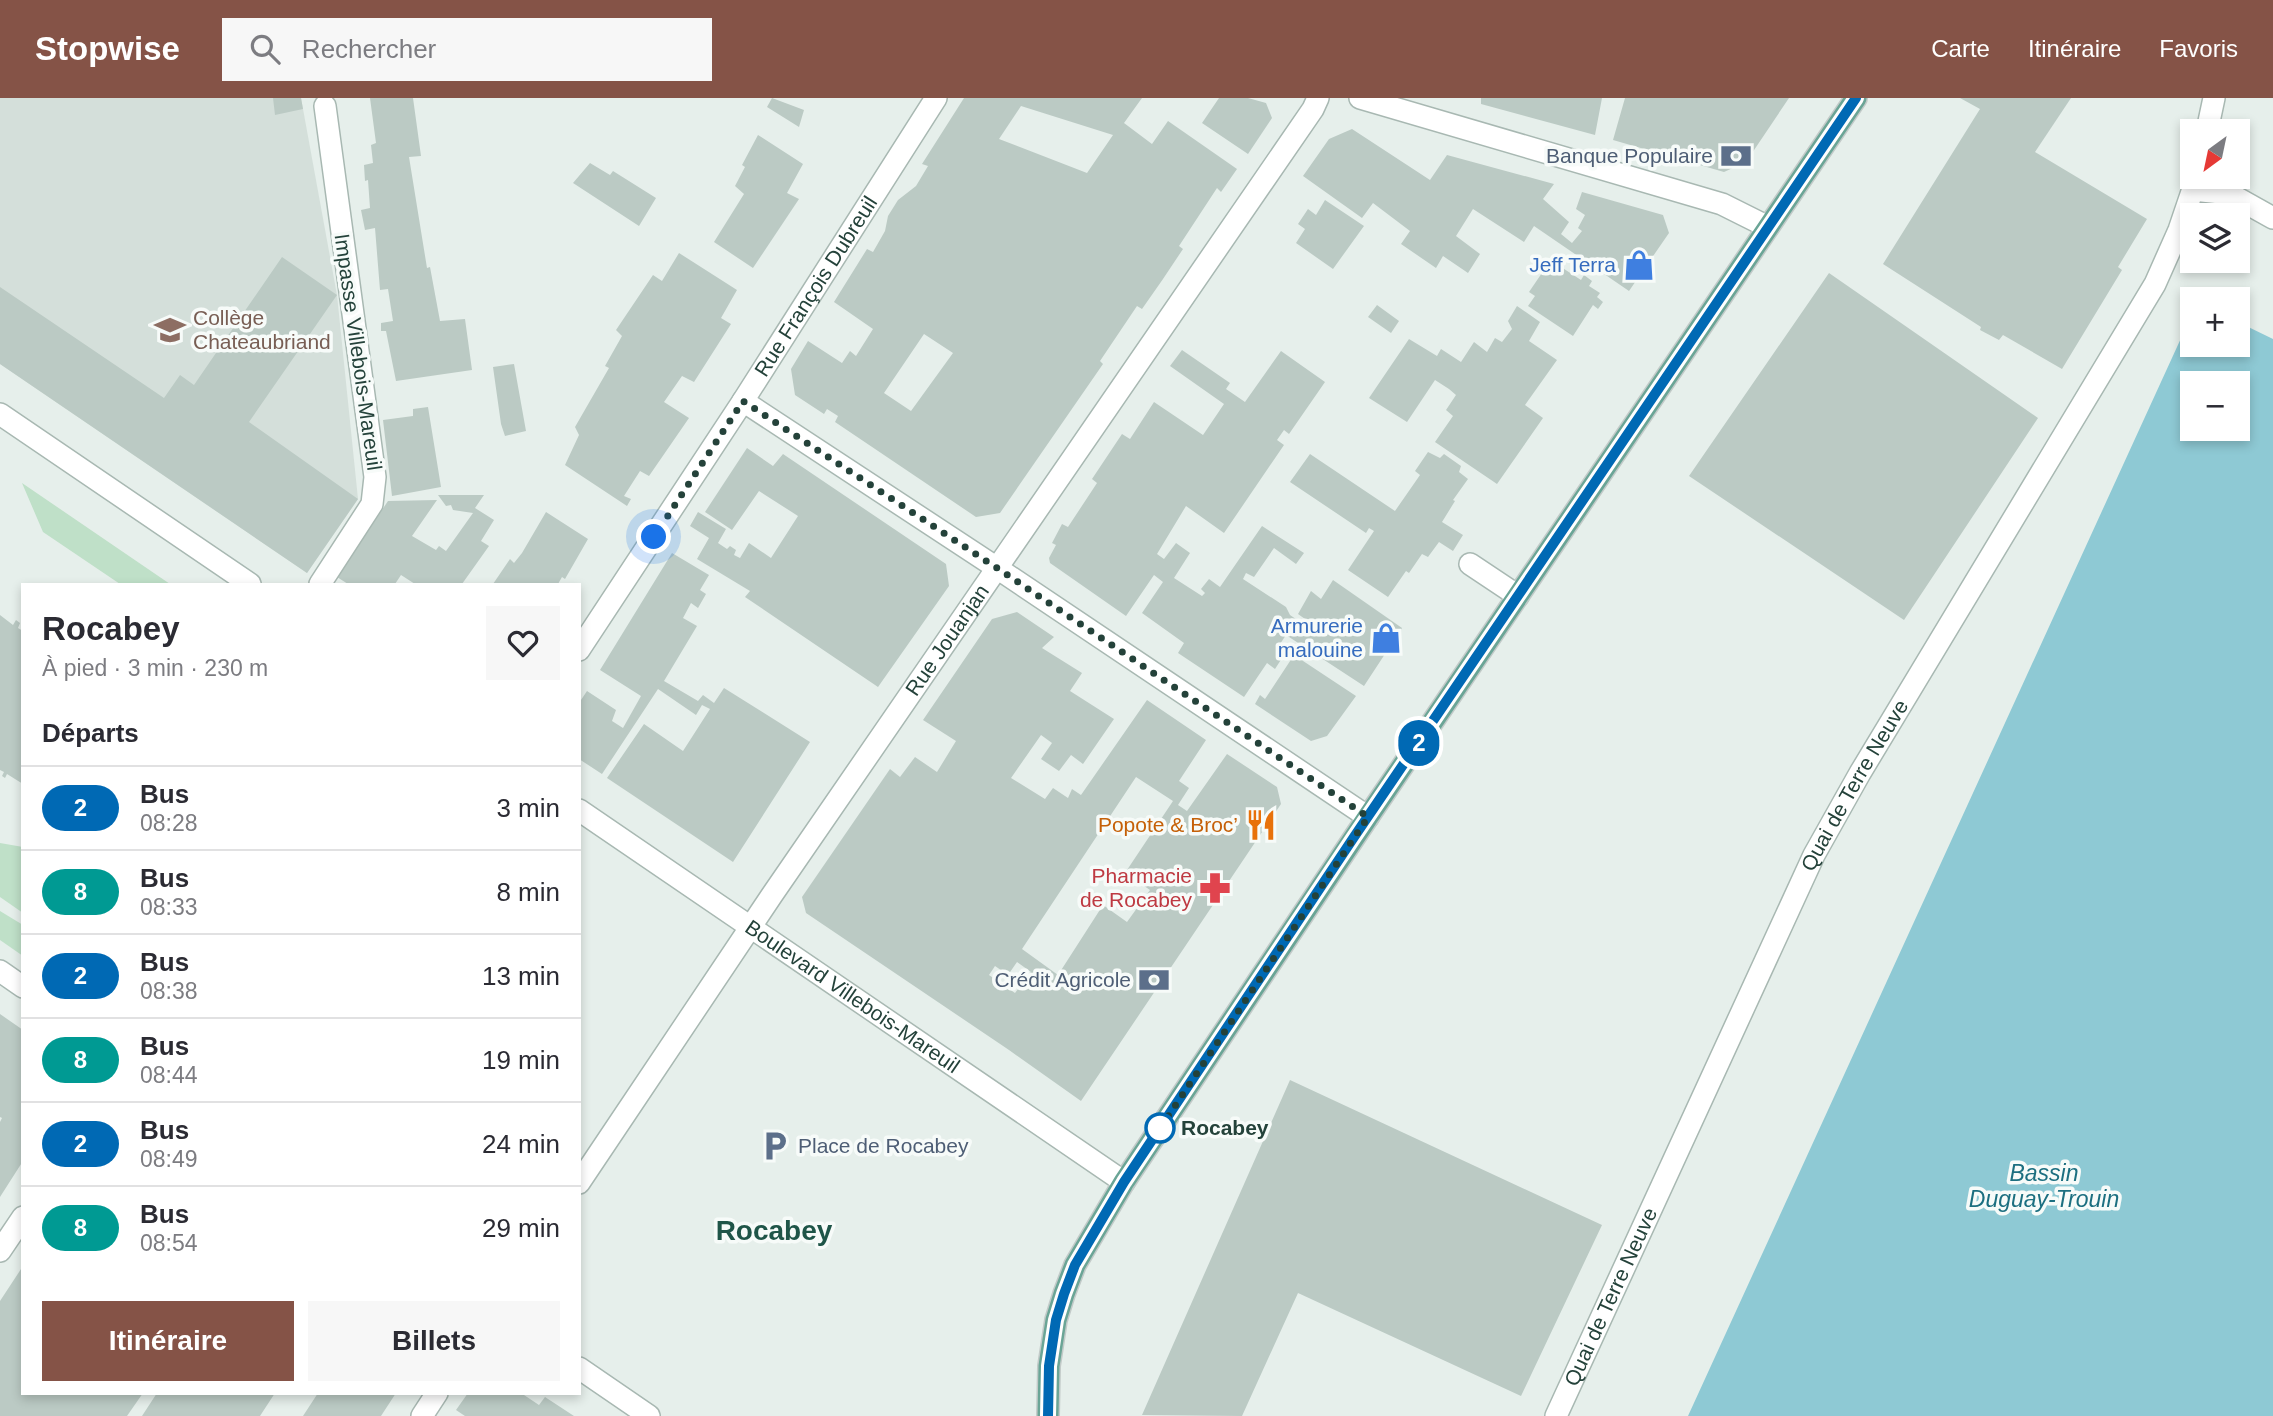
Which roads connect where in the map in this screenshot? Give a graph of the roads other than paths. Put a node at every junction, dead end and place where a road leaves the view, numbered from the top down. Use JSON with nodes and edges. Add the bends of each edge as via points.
{"nodes":[{"id":1,"x":936,"y":98,"type":"edge"},
{"id":2,"x":1318,"y":98,"type":"edge"},
{"id":3,"x":1360,"y":98,"type":"edge"},
{"id":4,"x":1856,"y":98,"type":"edge"},
{"id":5,"x":2214,"y":98,"type":"edge"},
{"id":6,"x":325,"y":106,"type":"dead end"},
{"id":7,"x":2210,"y":119,"type":"edge"},
{"id":8,"x":2193,"y":189,"type":"edge"},
{"id":9,"x":2214,"y":189,"type":"edge"},
{"id":10,"x":2273,"y":218,"type":"edge"},
{"id":11,"x":1768,"y":227,"type":"junction"},
{"id":12,"x":743,"y":401,"type":"junction"},
{"id":13,"x":0,"y":414,"type":"edge"},
{"id":14,"x":1470,"y":564,"type":"dead end"},
{"id":15,"x":997,"y":568,"type":"junction"},
{"id":16,"x":249,"y":583,"type":"edge"},
{"id":17,"x":321,"y":583,"type":"edge"},
{"id":18,"x":1518,"y":596,"type":"junction"},
{"id":19,"x":581,"y":647,"type":"edge"},
{"id":20,"x":581,"y":811,"type":"edge"},
{"id":21,"x":1368,"y":817,"type":"junction"},
{"id":22,"x":751,"y":927,"type":"junction"},
{"id":23,"x":0,"y":971,"type":"edge"},
{"id":24,"x":21,"y":986,"type":"edge"},
{"id":25,"x":581,"y":1180,"type":"edge"},
{"id":26,"x":1124,"y":1182,"type":"junction"},
{"id":27,"x":21,"y":1220,"type":"edge"},
{"id":28,"x":0,"y":1251,"type":"edge"},
{"id":29,"x":581,"y":1369,"type":"edge"},
{"id":30,"x":436,"y":1395,"type":"edge"},
{"id":31,"x":422,"y":1416,"type":"edge"},
{"id":32,"x":649,"y":1416,"type":"edge"},
{"id":33,"x":1048,"y":1416,"type":"edge"},
{"id":34,"x":1556,"y":1416,"type":"edge"}],
"edges":[{"from":1,"to":12,"type":"street","name":"Rue François Dubreuil"},
{"from":2,"to":15,"type":"street","name":"Rue Jouanjan"},
{"from":3,"to":11,"type":"street","via":[[1722,204]]},
{"from":4,"to":11,"type":"main road"},
{"from":5,"to":7,"type":"street"},
{"from":6,"to":17,"type":"street","name":"Impasse Villebois-Mareuil","via":[[375,477],[372,504]]},
{"from":8,"to":34,"type":"street","name":"Quai de Terre Neuve","via":[[2155,284],[1814,855]]},
{"from":9,"to":10,"type":"street"},
{"from":11,"to":18,"type":"main road"},
{"from":12,"to":15,"type":"street"},
{"from":12,"to":19,"type":"street","name":"Rue François Dubreuil"},
{"from":13,"to":16,"type":"street"},
{"from":14,"to":18,"type":"street"},
{"from":15,"to":21,"type":"street"},
{"from":15,"to":22,"type":"street","name":"Rue Jouanjan"},
{"from":18,"to":21,"type":"main road"},
{"from":20,"to":22,"type":"street","name":"Boulevard Villebois-Mareuil"},
{"from":21,"to":26,"type":"main road"},
{"from":22,"to":25,"type":"street","name":"Rue Jouanjan"},
{"from":22,"to":26,"type":"street","name":"Boulevard Villebois-Mareuil"},
{"from":23,"to":24,"type":"street"},
{"from":26,"to":33,"type":"main road","via":[[1075,1265],[1064,1294],[1049,1366]]},
{"from":27,"to":28,"type":"street"},
{"from":29,"to":32,"type":"street"},
{"from":30,"to":31,"type":"street"}]}
